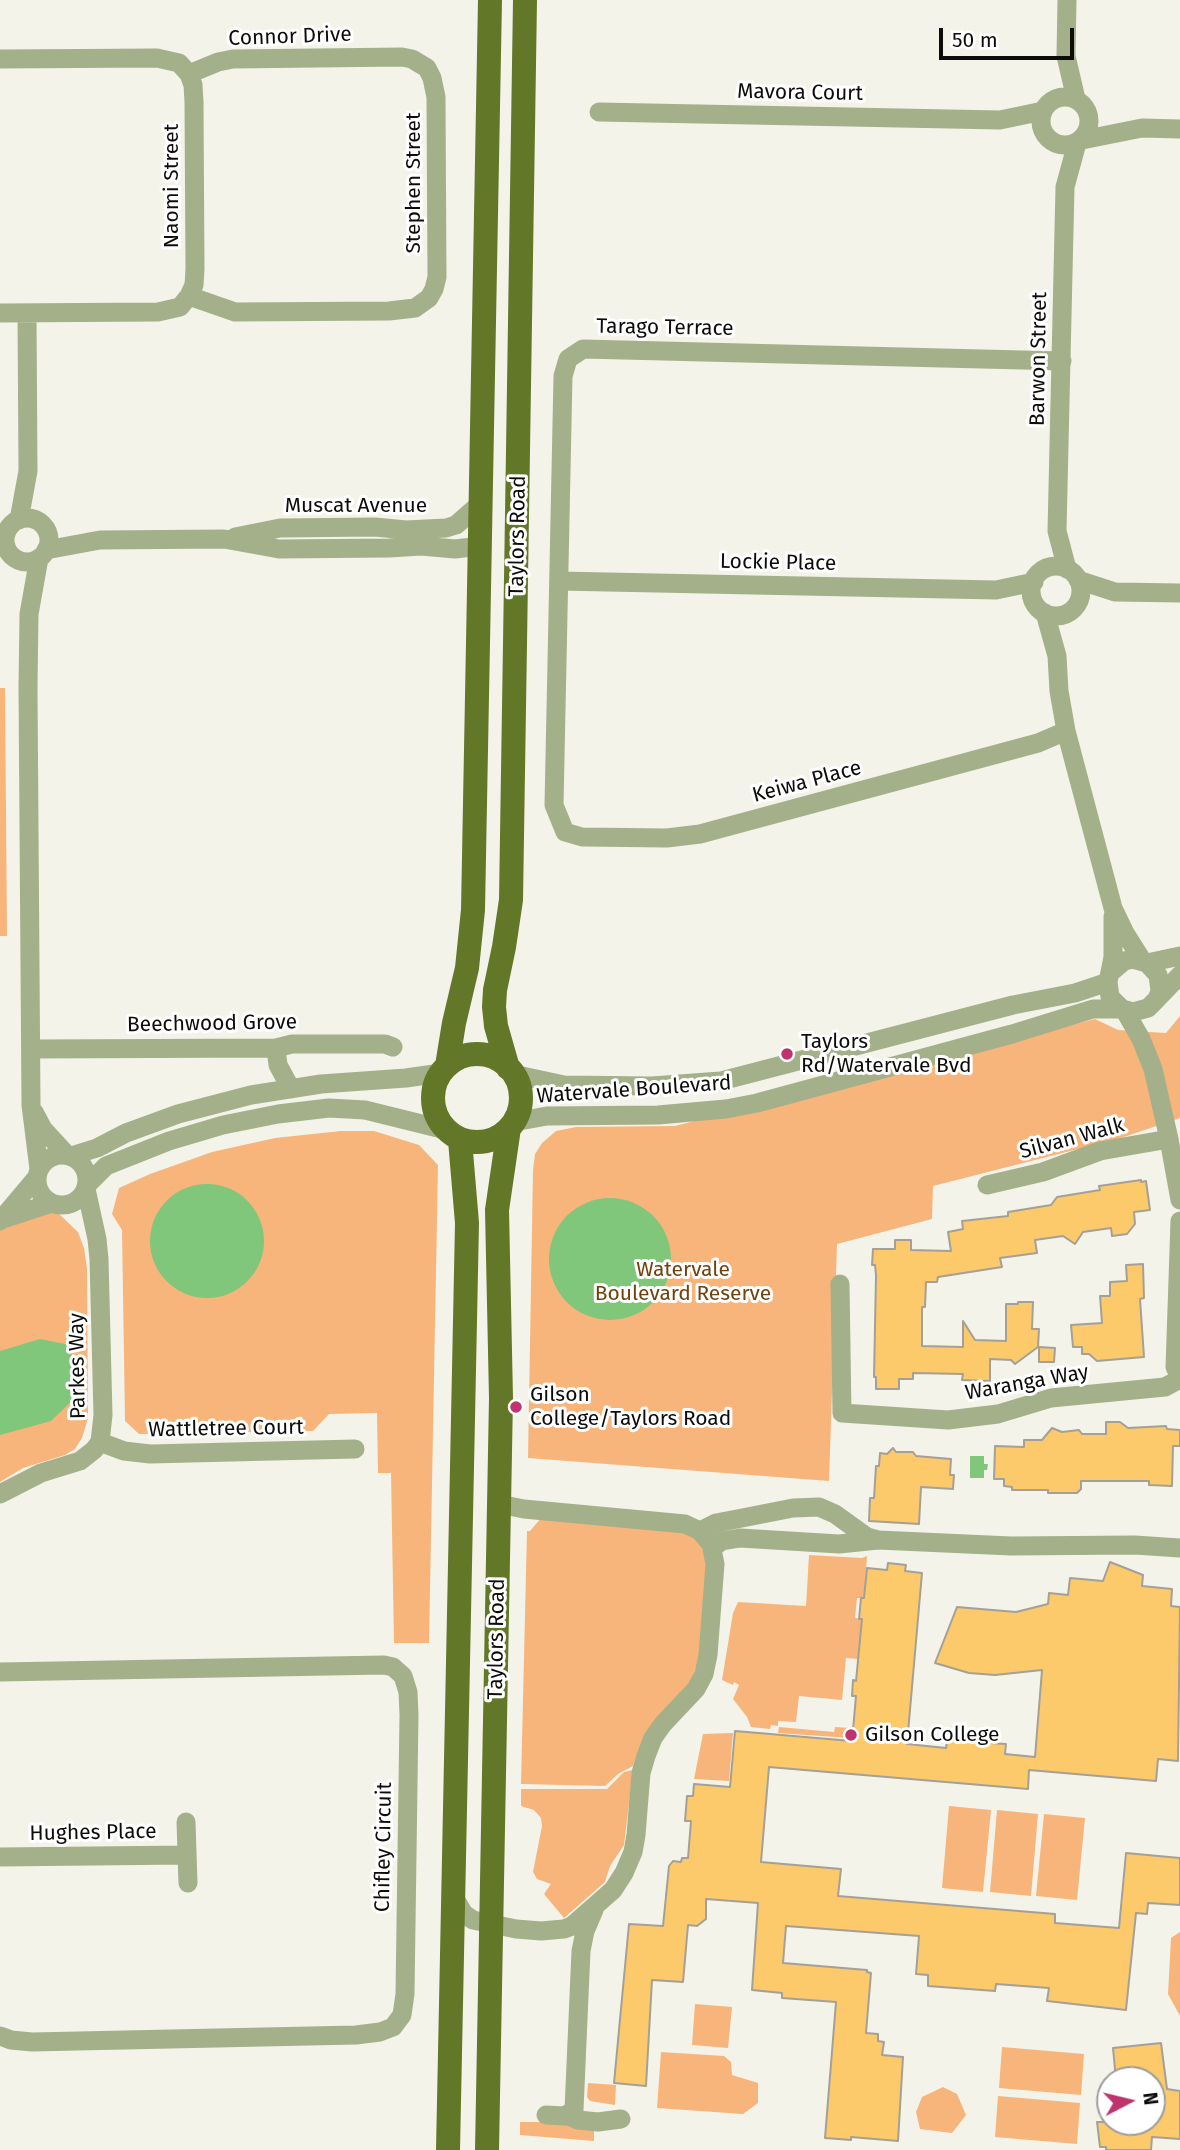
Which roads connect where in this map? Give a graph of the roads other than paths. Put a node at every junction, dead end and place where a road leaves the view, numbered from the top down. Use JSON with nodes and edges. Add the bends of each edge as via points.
{"nodes":[{"id":1,"x":490,"y":0,"type":"edge"},
{"id":2,"x":526,"y":0,"type":"edge"},
{"id":3,"x":1067,"y":0,"type":"edge"},
{"id":4,"x":1066,"y":56,"type":"junction"},
{"id":5,"x":0,"y":59,"type":"edge"},
{"id":6,"x":421,"y":63,"type":"joint"},
{"id":7,"x":189,"y":74,"type":"junction"},
{"id":8,"x":1049,"y":105,"type":"junction"},
{"id":9,"x":1082,"y":105,"type":"junction"},
{"id":10,"x":599,"y":112,"type":"dead end"},
{"id":11,"x":1000,"y":120,"type":"junction"},
{"id":12,"x":1142,"y":128,"type":"junction"},
{"id":13,"x":1180,"y":129,"type":"edge"},
{"id":14,"x":1048,"y":137,"type":"junction"},
{"id":15,"x":1079,"y":141,"type":"junction"},
{"id":16,"x":1065,"y":187,"type":"junction"},
{"id":17,"x":189,"y":296,"type":"junction"},
{"id":18,"x":0,"y":313,"type":"edge"},
{"id":19,"x":27,"y":313,"type":"junction"},
{"id":20,"x":1062,"y":360,"type":"junction"},
{"id":21,"x":519,"y":473,"type":"junction"},
{"id":22,"x":481,"y":503,"type":"junction"},
{"id":23,"x":22,"y":526,"type":"edge"},
{"id":24,"x":1058,"y":531,"type":"junction"},
{"id":25,"x":224,"y":539,"type":"junction"},
{"id":26,"x":100,"y":540,"type":"junction"},
{"id":27,"x":481,"y":546,"type":"junction"},
{"id":28,"x":9,"y":554,"type":"edge"},
{"id":29,"x":42,"y":554,"type":"junction"},
{"id":30,"x":1073,"y":575,"type":"junction"},
{"id":31,"x":559,"y":581,"type":"junction"},
{"id":32,"x":1039,"y":591,"type":"junction"},
{"id":33,"x":1115,"y":592,"type":"junction"},
{"id":34,"x":1180,"y":593,"type":"edge"},
{"id":35,"x":1073,"y":608,"type":"junction"},
{"id":36,"x":29,"y":614,"type":"junction"},
{"id":37,"x":1057,"y":656,"type":"junction"},
{"id":38,"x":1066,"y":731,"type":"junction"},
{"id":39,"x":559,"y":823,"type":"joint"},
{"id":40,"x":1112,"y":908,"type":"junction"},
{"id":41,"x":1180,"y":956,"type":"edge"},
{"id":42,"x":1145,"y":961,"type":"junction"},
{"id":43,"x":1180,"y":975,"type":"edge"},
{"id":44,"x":1109,"y":977,"type":"junction"},
{"id":45,"x":1155,"y":1001,"type":"junction"},
{"id":46,"x":1124,"y":1010,"type":"junction"},
{"id":47,"x":276,"y":1048,"type":"junction"},
{"id":48,"x":393,"y":1048,"type":"dead end"},
{"id":49,"x":32,"y":1049,"type":"junction"},
{"id":50,"x":444,"y":1069,"type":"junction"},
{"id":51,"x":1153,"y":1069,"type":"junction"},
{"id":52,"x":511,"y":1071,"type":"junction"},
{"id":53,"x":291,"y":1089,"type":"junction"},
{"id":54,"x":31,"y":1105,"type":"junction"},
{"id":55,"x":512,"y":1125,"type":"junction"},
{"id":56,"x":453,"y":1135,"type":"junction"},
{"id":57,"x":1169,"y":1139,"type":"junction"},
{"id":58,"x":69,"y":1155,"type":"junction"},
{"id":59,"x":38,"y":1173,"type":"junction"},
{"id":60,"x":987,"y":1185,"type":"dead end"},
{"id":61,"x":86,"y":1187,"type":"junction"},
{"id":62,"x":1180,"y":1200,"type":"edge"},
{"id":63,"x":54,"y":1203,"type":"junction"},
{"id":64,"x":1,"y":1221,"type":"edge"},
{"id":65,"x":1180,"y":1221,"type":"edge"},
{"id":66,"x":99,"y":1259,"type":"junction"},
{"id":67,"x":840,"y":1284,"type":"dead end"},
{"id":68,"x":1180,"y":1378,"type":"edge"},
{"id":69,"x":100,"y":1442,"type":"junction"},
{"id":70,"x":355,"y":1449,"type":"dead end"},
{"id":71,"x":0,"y":1494,"type":"edge"},
{"id":72,"x":499,"y":1504,"type":"junction"},
{"id":73,"x":700,"y":1531,"type":"junction"},
{"id":74,"x":878,"y":1540,"type":"junction"},
{"id":75,"x":712,"y":1548,"type":"junction"},
{"id":76,"x":1180,"y":1548,"type":"edge"},
{"id":77,"x":461,"y":1568,"type":"junction"},
{"id":78,"x":0,"y":1672,"type":"edge"},
{"id":79,"x":186,"y":1822,"type":"dead end"},
{"id":80,"x":186,"y":1855,"type":"junction"},
{"id":81,"x":0,"y":1857,"type":"edge"},
{"id":82,"x":188,"y":1883,"type":"dead end"},
{"id":83,"x":454,"y":1897,"type":"junction"},
{"id":84,"x":596,"y":1905,"type":"junction"},
{"id":85,"x":492,"y":1925,"type":"junction"},
{"id":86,"x":0,"y":2036,"type":"edge"},
{"id":87,"x":546,"y":2115,"type":"dead end"},
{"id":88,"x":448,"y":2150,"type":"edge"},
{"id":89,"x":487,"y":2150,"type":"edge"}],
"edges":[{"from":1,"to":22,"type":"main road","name":"Taylors Road"},
{"from":2,"to":21,"type":"main road","name":"Taylors Road"},
{"from":3,"to":4,"type":"street"},
{"from":4,"to":8,"type":"street"},
{"from":4,"to":9,"type":"street"},
{"from":5,"to":7,"type":"street","via":[[157,58],[179,64]]},
{"from":6,"to":7,"type":"street","name":"Connor Drive","via":[[402,57],[233,59]]},
{"from":6,"to":17,"type":"street","name":"Stephen Street","via":[[432,78],[436,97],[437,277],[424,303],[390,311],[235,312]]},
{"from":7,"to":17,"type":"street","name":"Naomi Street","via":[[194,102],[195,269]]},
{"from":8,"to":9,"type":"street","via":[[1062,97]]},
{"from":8,"to":11,"type":"street","name":"Mavora Court"},
{"from":8,"to":14,"type":"street","via":[[1041,124]]},
{"from":9,"to":12,"type":"street","via":[[1104,118]]},
{"from":9,"to":15,"type":"street","via":[[1090,126]]},
{"from":10,"to":11,"type":"street","name":"Mavora Court"},
{"from":11,"to":14,"type":"street","name":"Mavora Court"},
{"from":12,"to":13,"type":"street"},
{"from":12,"to":15,"type":"street"},
{"from":14,"to":15,"type":"street","via":[[1070,146]]},
{"from":14,"to":16,"type":"street","name":"Barwon Street"},
{"from":15,"to":16,"type":"street","name":"Barwon Street"},
{"from":16,"to":20,"type":"street","name":"Barwon Street"},
{"from":17,"to":19,"type":"street","via":[[180,307],[158,312]]},
{"from":18,"to":19,"type":"street"},
{"from":19,"to":23,"type":"street","via":[[28,471]]},
{"from":20,"to":24,"type":"street","name":"Barwon Street"},
{"from":20,"to":31,"type":"street","name":"Tarago Terrace","via":[[583,349],[568,359],[563,376]]},
{"from":21,"to":27,"type":"main road","via":[[503,525]]},
{"from":21,"to":52,"type":"main road","name":"Taylors Road","via":[[510,900],[494,1007]]},
{"from":22,"to":25,"type":"street","name":"Muscat Avenue","via":[[446,528],[280,528]]},
{"from":22,"to":27,"type":"main road","name":"Taylors Road"},
{"from":23,"to":26,"type":"street","name":"Muscat Avenue"},
{"from":23,"to":28,"type":"street","via":[[5,540]]},
{"from":23,"to":29,"type":"street","via":[[48,536]]},
{"from":24,"to":30,"type":"street","name":"Barwon Street"},
{"from":24,"to":32,"type":"street","name":"Barwon Street"},
{"from":25,"to":26,"type":"street","name":"Muscat Avenue"},
{"from":25,"to":27,"type":"street","name":"Muscat Avenue","via":[[279,549]]},
{"from":26,"to":29,"type":"street","name":"Muscat Avenue"},
{"from":27,"to":50,"type":"main road","name":"Taylors Road","via":[[471,943]]},
{"from":28,"to":29,"type":"street","via":[[32,561]]},
{"from":28,"to":36,"type":"street"},
{"from":29,"to":36,"type":"street"},
{"from":30,"to":32,"type":"street","via":[[1052,567]]},
{"from":30,"to":33,"type":"street"},
{"from":30,"to":35,"type":"street","via":[[1081,595]]},
{"from":31,"to":32,"type":"street","name":"Lockie Place"},
{"from":31,"to":39,"type":"street","name":"Tarago Terrace","via":[[554,805]]},
{"from":32,"to":35,"type":"street","via":[[1061,616]]},
{"from":32,"to":37,"type":"street"},
{"from":33,"to":34,"type":"street"},
{"from":33,"to":35,"type":"street"},
{"from":35,"to":37,"type":"street"},
{"from":36,"to":49,"type":"street"},
{"from":37,"to":38,"type":"street"},
{"from":38,"to":39,"type":"street","name":"Keiwa Place","via":[[1038,743],[700,834],[582,837],[565,832]]},
{"from":38,"to":40,"type":"street"},
{"from":40,"to":42,"type":"street"},
{"from":40,"to":44,"type":"street"},
{"from":41,"to":42,"type":"street"},
{"from":42,"to":44,"type":"street","via":[[1124,961]]},
{"from":42,"to":45,"type":"street","via":[[1158,975],[1160,991]]},
{"from":43,"to":45,"type":"street"},
{"from":44,"to":46,"type":"street","via":[[1110,997]]},
{"from":44,"to":52,"type":"street","name":"Watervale Boulevard","via":[[1075,993],[721,1081],[564,1085]]},
{"from":45,"to":46,"type":"street","via":[[1141,1011]]},
{"from":45,"to":51,"type":"street","via":[[1151,1017]]},
{"from":46,"to":51,"type":"street"},
{"from":46,"to":55,"type":"street","name":"Watervale Boulevard","via":[[1101,1008],[1080,1013],[726,1109],[547,1116]]},
{"from":47,"to":48,"type":"street","name":"Beechwood Grove","via":[[292,1044],[385,1044]]},
{"from":47,"to":49,"type":"street","name":"Beechwood Grove"},
{"from":47,"to":53,"type":"street","via":[[278,1065]]},
{"from":49,"to":54,"type":"street"},
{"from":50,"to":52,"type":"main road","via":[[471,1054],[498,1060]]},
{"from":50,"to":53,"type":"street","via":[[413,1078]]},
{"from":50,"to":56,"type":"main road","via":[[435,1084],[433,1109]]},
{"from":51,"to":57,"type":"street"},
{"from":52,"to":55,"type":"main road","via":[[521,1102]]},
{"from":53,"to":58,"type":"street","via":[[178,1114]]},
{"from":54,"to":58,"type":"street","via":[[37,1121]]},
{"from":54,"to":59,"type":"street"},
{"from":55,"to":56,"type":"main road","via":[[486,1142]]},
{"from":55,"to":72,"type":"main road","name":"Taylors Road","via":[[498,1210]]},
{"from":56,"to":61,"type":"street","via":[[365,1110],[329,1108],[278,1114],[169,1141],[106,1166]]},
{"from":56,"to":77,"type":"main road","name":"Taylors Road","via":[[467,1223]]},
{"from":57,"to":60,"type":"street","name":"Silvan Walk","via":[[1100,1151]]},
{"from":57,"to":62,"type":"street"},
{"from":58,"to":59,"type":"street","via":[[50,1157]]},
{"from":58,"to":61,"type":"street","via":[[86,1171]]},
{"from":59,"to":63,"type":"street","via":[[40,1192]]},
{"from":59,"to":64,"type":"street"},
{"from":61,"to":63,"type":"street","via":[[71,1203]]},
{"from":61,"to":66,"type":"street","name":"Parkes Way"},
{"from":63,"to":64,"type":"street"},
{"from":63,"to":66,"type":"street","name":"Parkes Way","via":[[66,1208],[84,1227]]},
{"from":65,"to":68,"type":"street","via":[[1175,1367]]},
{"from":66,"to":69,"type":"street","name":"Parkes Way"},
{"from":67,"to":68,"type":"street","name":"Waranga Way","via":[[842,1413],[948,1420],[998,1414],[1051,1398],[1165,1387]]},
{"from":69,"to":70,"type":"street","name":"Wattletree Court","via":[[150,1454]]},
{"from":69,"to":71,"type":"street","name":"Parkes Way","via":[[80,1461],[41,1473]]},
{"from":72,"to":73,"type":"street","via":[[685,1524]]},
{"from":72,"to":77,"type":"main road","via":[[480,1510],[474,1518]]},
{"from":72,"to":85,"type":"main road","name":"Taylors Road"},
{"from":73,"to":74,"type":"street","via":[[716,1523],[819,1507]]},
{"from":73,"to":75,"type":"street"},
{"from":74,"to":75,"type":"street","via":[[839,1544],[740,1538]]},
{"from":74,"to":76,"type":"street"},
{"from":75,"to":84,"type":"street","via":[[714,1589],[704,1674],[653,1738],[641,1773],[633,1852],[613,1890]]},
{"from":77,"to":83,"type":"main road","name":"Taylors Road"},
{"from":78,"to":86,"type":"street","name":"Chifley Circuit","via":[[384,1665],[403,1676],[409,1715],[405,1994],[402,2015],[393,2026],[356,2035],[32,2042]]},
{"from":79,"to":80,"type":"street","name":"Hughes Place"},
{"from":80,"to":81,"type":"street","name":"Hughes Place"},
{"from":80,"to":82,"type":"street","name":"Hughes Place"},
{"from":83,"to":85,"type":"street","via":[[472,1920]]},
{"from":83,"to":88,"type":"main road","name":"Taylors Road"},
{"from":84,"to":85,"type":"street","via":[[564,1929]]},
{"from":84,"to":87,"type":"street","via":[[581,1951],[572,2108]]},
{"from":85,"to":89,"type":"main road","name":"Taylors Road"}]}
